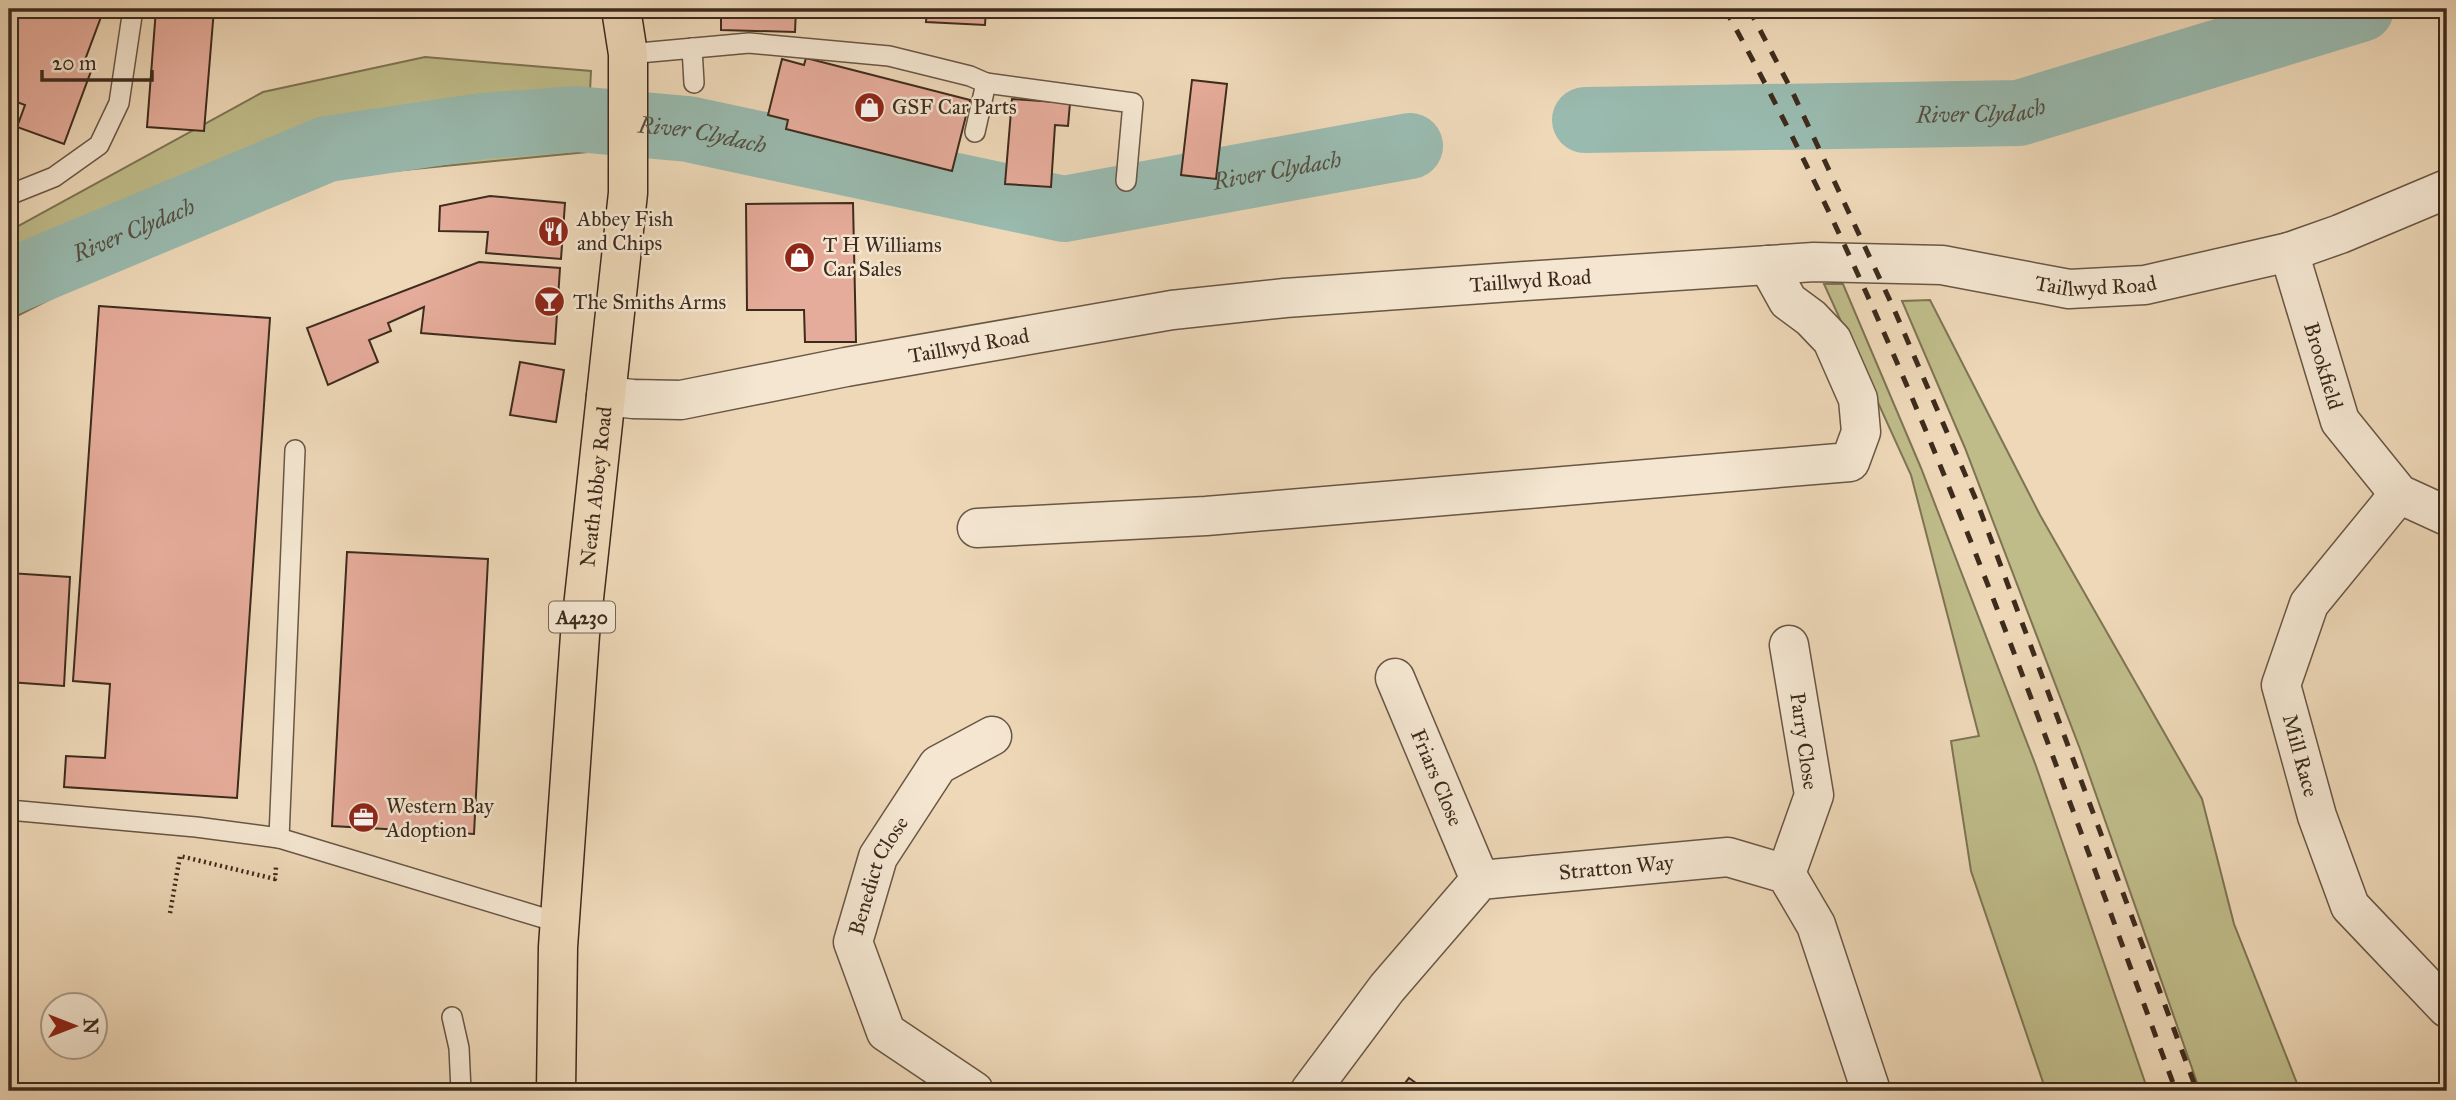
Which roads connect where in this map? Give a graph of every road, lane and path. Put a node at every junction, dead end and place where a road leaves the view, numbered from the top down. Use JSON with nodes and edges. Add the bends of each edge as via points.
{"nodes":[{"id":1,"x":134,"y":9,"type":"edge"},
{"id":2,"x":621,"y":9,"type":"edge"},
{"id":3,"x":640,"y":9,"type":"edge"},
{"id":4,"x":692,"y":48,"type":"junction"},
{"id":5,"x":628,"y":54,"type":"junction"},
{"id":6,"x":694,"y":83,"type":"dead end"},
{"id":7,"x":986,"y":83,"type":"junction"},
{"id":8,"x":975,"y":132,"type":"dead end"},
{"id":9,"x":1126,"y":181,"type":"dead end"},
{"id":10,"x":2447,"y":189,"type":"edge"},
{"id":11,"x":9,"y":195,"type":"edge"},
{"id":12,"x":2289,"y":251,"type":"junction"},
{"id":13,"x":1768,"y":265,"type":"junction"},
{"id":14,"x":606,"y":396,"type":"junction"},
{"id":15,"x":295,"y":450,"type":"dead end"},
{"id":16,"x":2399,"y":494,"type":"junction"},
{"id":17,"x":2447,"y":516,"type":"edge"},
{"id":18,"x":977,"y":528,"type":"dead end"},
{"id":19,"x":1789,"y":645,"type":"dead end"},
{"id":20,"x":1395,"y":677,"type":"dead end"},
{"id":21,"x":992,"y":736,"type":"dead end"},
{"id":22,"x":9,"y":810,"type":"edge"},
{"id":23,"x":279,"y":838,"type":"junction"},
{"id":24,"x":1786,"y":874,"type":"junction"},
{"id":25,"x":1480,"y":880,"type":"junction"},
{"id":26,"x":170,"y":914,"type":"dead end"},
{"id":27,"x":560,"y":923,"type":"junction"},
{"id":28,"x":2447,"y":1008,"type":"edge"},
{"id":29,"x":452,"y":1017,"type":"dead end"},
{"id":30,"x":461,"y":1091,"type":"edge"},
{"id":31,"x":556,"y":1091,"type":"edge"},
{"id":32,"x":974,"y":1091,"type":"edge"},
{"id":33,"x":1310,"y":1091,"type":"edge"},
{"id":34,"x":1871,"y":1091,"type":"edge"}],
"edges":[{"from":1,"to":11,"type":"lane","via":[[119,103],[99,145],[54,177]]},
{"from":2,"to":5,"type":"main road","number":"A4230"},
{"from":3,"to":5,"type":"lane"},
{"from":4,"to":5,"type":"lane"},
{"from":4,"to":6,"type":"lane"},
{"from":4,"to":7,"type":"lane","via":[[749,43],[889,56]]},
{"from":5,"to":14,"type":"main road","name":"Neath Abbey Road","number":"A4230","via":[[628,193]]},
{"from":7,"to":8,"type":"lane"},
{"from":7,"to":9,"type":"lane","via":[[1133,103]]},
{"from":10,"to":12,"type":"street","name":"Taillwyd Road"},
{"from":12,"to":13,"type":"street","name":"Taillwyd Road","via":[[2145,285],[2068,289],[1942,265]]},
{"from":12,"to":16,"type":"street","name":"Brookfield","via":[[2340,421]]},
{"from":13,"to":14,"type":"street","name":"Taillwyd Road","via":[[1284,298],[1172,310],[681,400]]},
{"from":13,"to":18,"type":"street","via":[[1788,301],[1832,340],[1858,399],[1861,432],[1850,462],[1206,516]]},
{"from":14,"to":27,"type":"main road","name":"Neath Abbey Road","number":"A4230","via":[[580,635]]},
{"from":15,"to":23,"type":"lane"},
{"from":16,"to":17,"type":"street","name":"Brookfield"},
{"from":16,"to":28,"type":"street","name":"Mill Race","via":[[2309,604],[2281,685],[2317,816],[2350,906]]},
{"from":19,"to":24,"type":"street","name":"Parry Close","via":[[1814,795]]},
{"from":20,"to":25,"type":"street","name":"Friars Close"},
{"from":21,"to":32,"type":"street","name":"Benedict Close","via":[[938,765],[878,857],[853,942],[886,1032]]},
{"from":22,"to":23,"type":"lane"},
{"from":23,"to":26,"type":"path","via":[[275,879],[180,856]]},
{"from":23,"to":27,"type":"lane"},
{"from":24,"to":25,"type":"street","name":"Stratton Way","via":[[1728,857]]},
{"from":24,"to":34,"type":"street","via":[[1816,925]]},
{"from":25,"to":33,"type":"street","via":[[1387,988]]},
{"from":27,"to":31,"type":"main road","name":"Neath Abbey Road","number":"A4230"},
{"from":29,"to":30,"type":"lane"}]}
